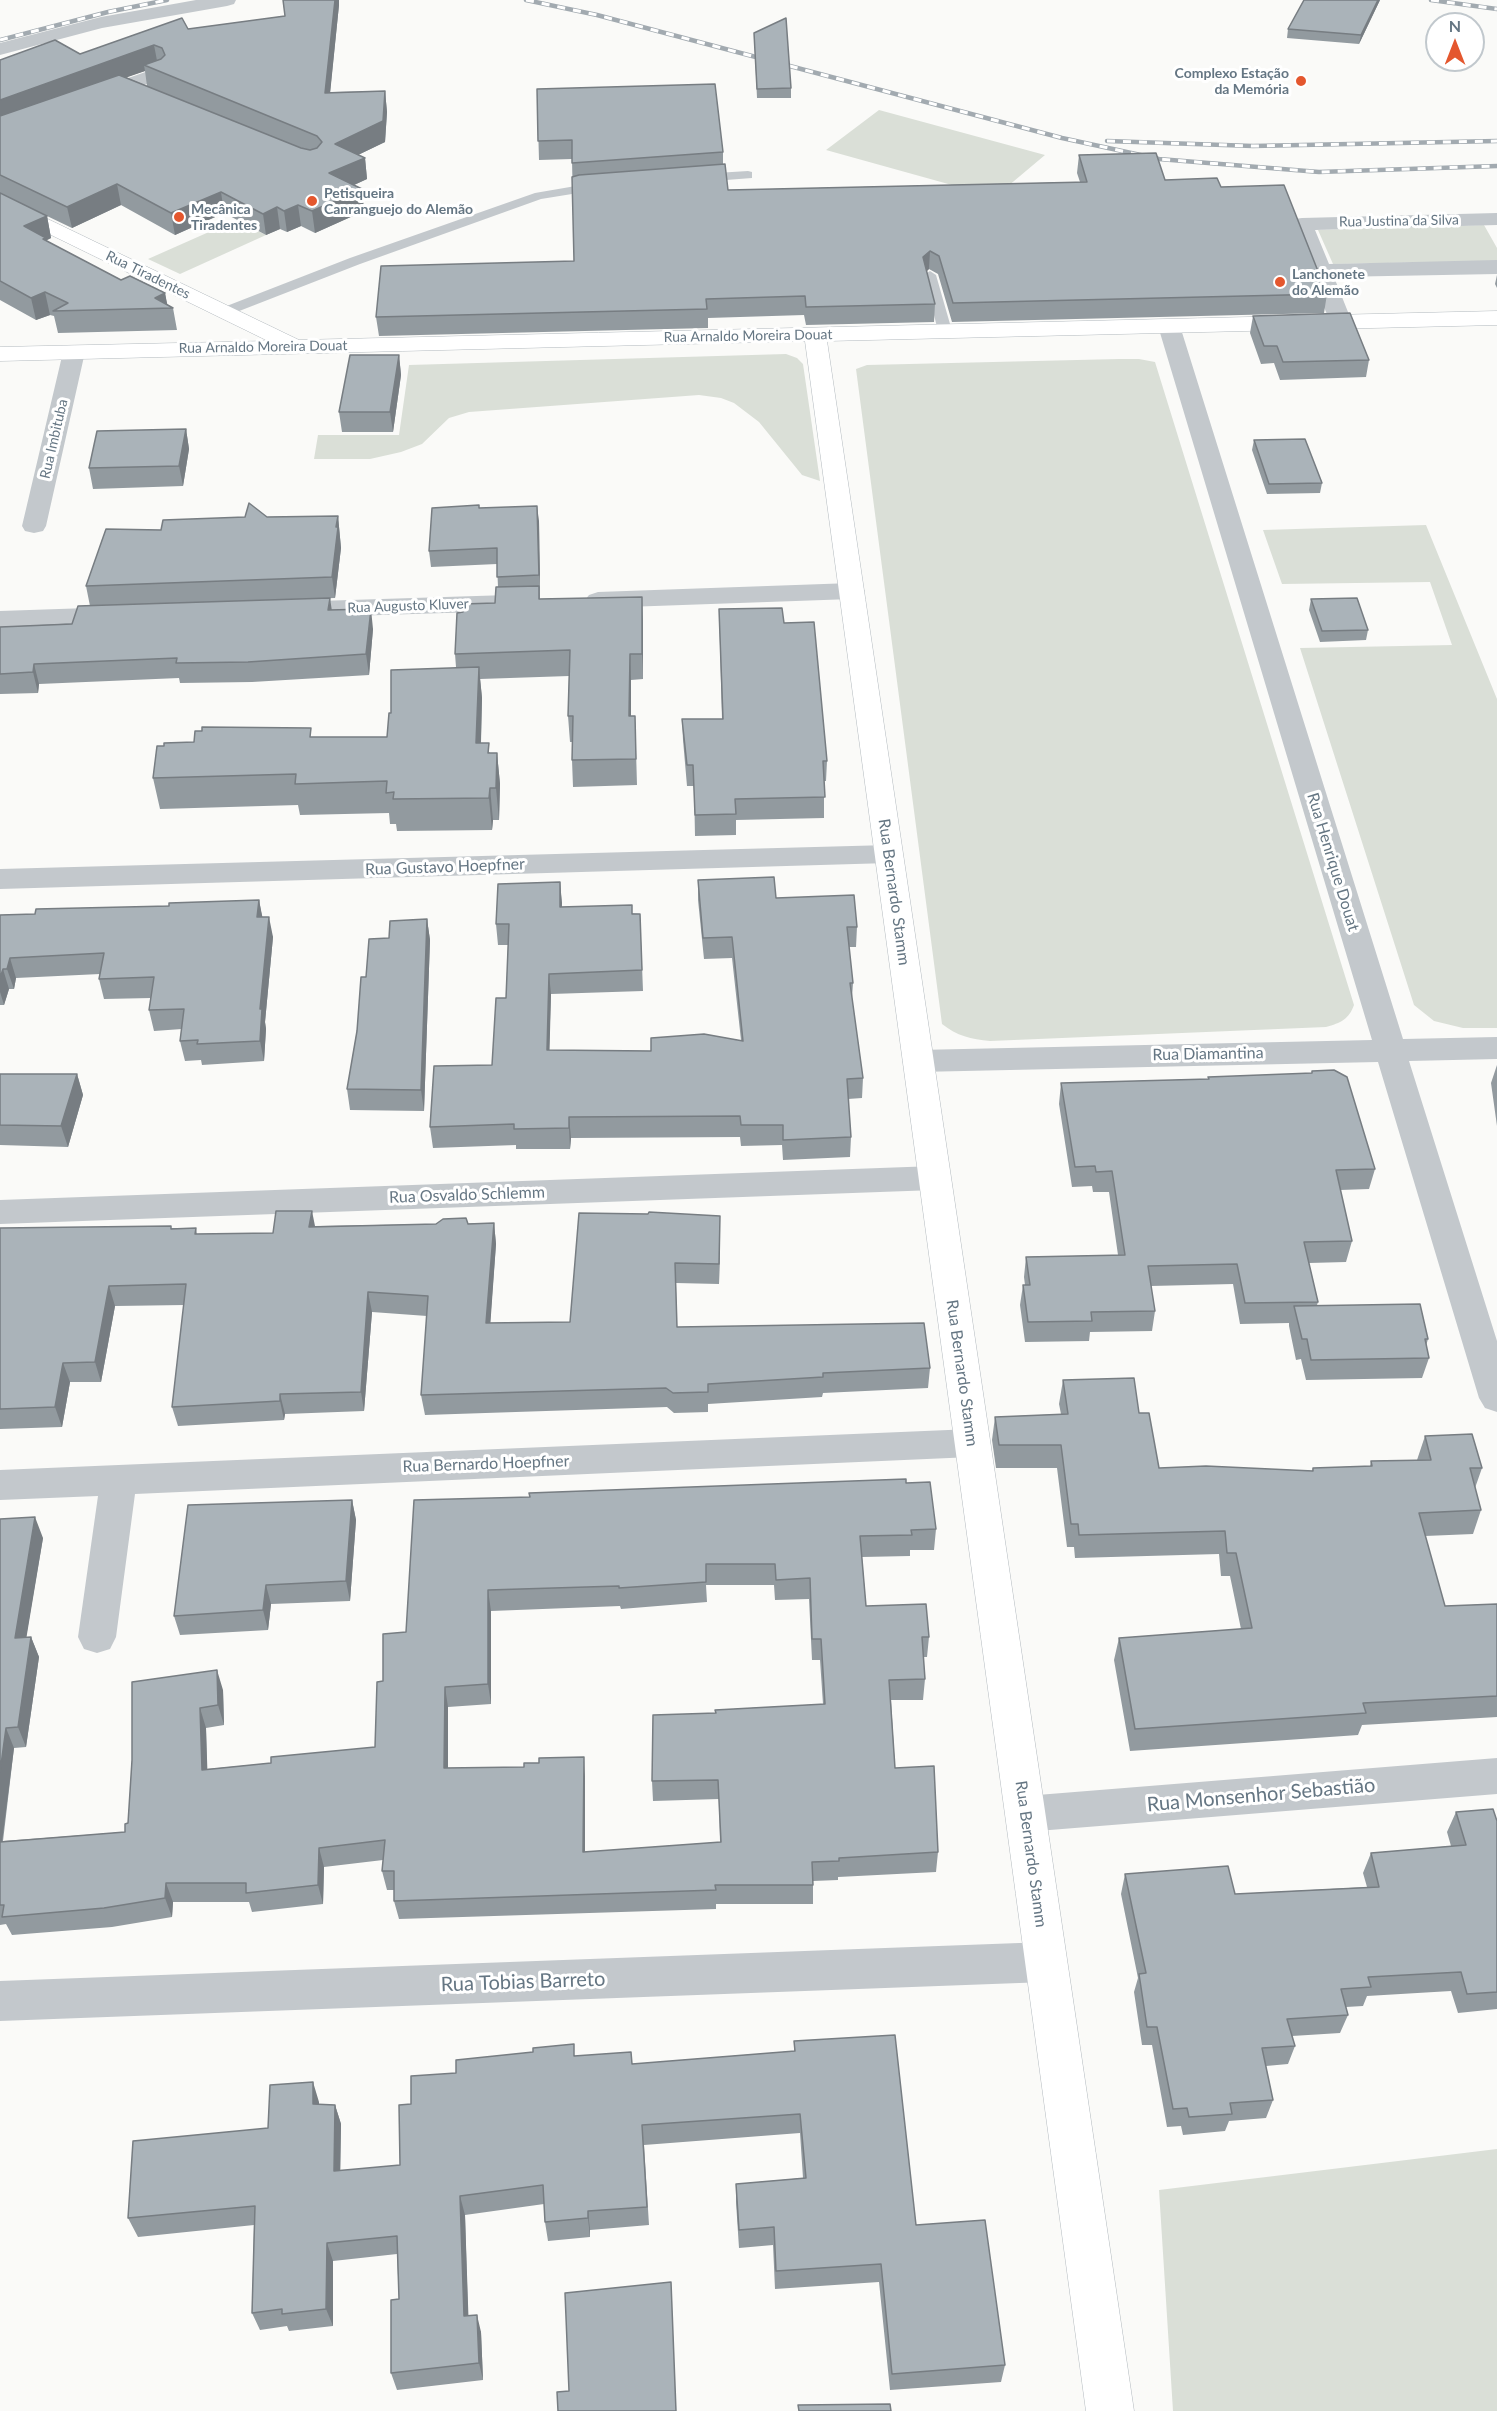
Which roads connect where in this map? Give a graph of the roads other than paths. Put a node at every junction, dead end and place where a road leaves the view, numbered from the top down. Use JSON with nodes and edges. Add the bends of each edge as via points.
{"nodes":[{"id":1,"x":227,"y":0,"type":"edge"},
{"id":2,"x":0,"y":49,"type":"edge"},
{"id":3,"x":157,"y":74,"type":"edge"},
{"id":4,"x":123,"y":86,"type":"junction"},
{"id":5,"x":154,"y":99,"type":"edge"},
{"id":6,"x":74,"y":103,"type":"edge"},
{"id":7,"x":748,"y":175,"type":"dead end"},
{"id":8,"x":692,"y":179,"type":"edge"},
{"id":9,"x":613,"y":185,"type":"edge"},
{"id":10,"x":0,"y":202,"type":"edge"},
{"id":11,"x":1497,"y":219,"type":"edge"},
{"id":12,"x":1497,"y":267,"type":"edge"},
{"id":13,"x":1320,"y":271,"type":"junction"},
{"id":14,"x":930,"y":275,"type":"edge"},
{"id":15,"x":224,"y":312,"type":"junction"},
{"id":16,"x":1497,"y":318,"type":"edge"},
{"id":17,"x":1341,"y":322,"type":"junction"},
{"id":18,"x":1169,"y":326,"type":"junction"},
{"id":19,"x":945,"y":331,"type":"junction"},
{"id":20,"x":815,"y":334,"type":"junction"},
{"id":21,"x":296,"y":347,"type":"junction"},
{"id":22,"x":188,"y":349,"type":"junction"},
{"id":23,"x":74,"y":352,"type":"junction"},
{"id":24,"x":0,"y":354,"type":"edge"},
{"id":25,"x":34,"y":526,"type":"dead end"},
{"id":26,"x":852,"y":591,"type":"junction"},
{"id":27,"x":572,"y":601,"type":"edge"},
{"id":28,"x":537,"y":602,"type":"edge"},
{"id":29,"x":262,"y":611,"type":"edge"},
{"id":30,"x":143,"y":614,"type":"edge"},
{"id":31,"x":0,"y":619,"type":"edge"},
{"id":32,"x":889,"y":854,"type":"junction"},
{"id":33,"x":0,"y":879,"type":"edge"},
{"id":34,"x":1497,"y":1048,"type":"edge"},
{"id":35,"x":1391,"y":1050,"type":"junction"},
{"id":36,"x":918,"y":1061,"type":"junction"},
{"id":37,"x":935,"y":1178,"type":"junction"},
{"id":38,"x":0,"y":1212,"type":"edge"},
{"id":39,"x":1487,"y":1332,"type":"edge"},
{"id":40,"x":1497,"y":1398,"type":"edge"},
{"id":41,"x":972,"y":1443,"type":"junction"},
{"id":42,"x":119,"y":1479,"type":"junction"},
{"id":43,"x":0,"y":1485,"type":"edge"},
{"id":44,"x":97,"y":1637,"type":"dead end"},
{"id":45,"x":1497,"y":1776,"type":"edge"},
{"id":46,"x":1025,"y":1814,"type":"junction"},
{"id":47,"x":1046,"y":1962,"type":"junction"},
{"id":48,"x":0,"y":2001,"type":"edge"},
{"id":49,"x":1110,"y":2411,"type":"edge"}],
"edges":[{"from":1,"to":2,"type":"street","via":[[101,23]]},
{"from":3,"to":4,"type":"street"},
{"from":4,"to":5,"type":"street"},
{"from":4,"to":6,"type":"street"},
{"from":7,"to":8,"type":"lane"},
{"from":9,"to":15,"type":"lane","via":[[539,196]]},
{"from":10,"to":15,"type":"street","name":"Rua Tiradentes"},
{"from":11,"to":13,"type":"street","name":"Rua Justina da Silva","via":[[1302,224]]},
{"from":12,"to":13,"type":"street"},
{"from":13,"to":17,"type":"street"},
{"from":14,"to":19,"type":"lane"},
{"from":15,"to":21,"type":"street","name":"Rua Tiradentes"},
{"from":15,"to":22,"type":"street","via":[[217,336]]},
{"from":16,"to":17,"type":"street","name":"Rua Arnaldo Moreira Douat"},
{"from":17,"to":18,"type":"street","name":"Rua Arnaldo Moreira Douat"},
{"from":18,"to":19,"type":"street","name":"Rua Arnaldo Moreira Douat"},
{"from":18,"to":35,"type":"street","name":"Rua Henrique Douat"},
{"from":19,"to":20,"type":"street","name":"Rua Arnaldo Moreira Douat"},
{"from":20,"to":21,"type":"street","name":"Rua Arnaldo Moreira Douat"},
{"from":20,"to":26,"type":"street","name":"Rua Bernardo Stamm"},
{"from":21,"to":22,"type":"street","name":"Rua Arnaldo Moreira Douat"},
{"from":22,"to":23,"type":"street","name":"Rua Arnaldo Moreira Douat"},
{"from":23,"to":24,"type":"street","name":"Rua Arnaldo Moreira Douat"},
{"from":23,"to":25,"type":"street","name":"Rua Imbituba"},
{"from":26,"to":27,"type":"street"},
{"from":26,"to":32,"type":"street","name":"Rua Bernardo Stamm"},
{"from":28,"to":29,"type":"street","name":"Rua Augusto Kluver"},
{"from":30,"to":31,"type":"street"},
{"from":32,"to":33,"type":"street","name":"Rua Gustavo Hoepfner"},
{"from":32,"to":36,"type":"street","name":"Rua Bernardo Stamm"},
{"from":34,"to":35,"type":"street","name":"Rua Diamantina"},
{"from":35,"to":36,"type":"street","name":"Rua Diamantina"},
{"from":35,"to":39,"type":"street","name":"Rua Henrique Douat"},
{"from":36,"to":37,"type":"street","name":"Rua Bernardo Stamm"},
{"from":37,"to":38,"type":"street","name":"Rua Osvaldo Schlemm"},
{"from":37,"to":41,"type":"street","name":"Rua Bernardo Stamm"},
{"from":39,"to":40,"type":"street","name":"Rua Henrique Douat"},
{"from":41,"to":42,"type":"street","name":"Rua Bernardo Hoepfner"},
{"from":41,"to":46,"type":"street","name":"Rua Bernardo Stamm"},
{"from":42,"to":43,"type":"street","name":"Rua Bernardo Hoepfner"},
{"from":42,"to":44,"type":"street"},
{"from":45,"to":46,"type":"street","name":"Rua Monsenhor Sebastião"},
{"from":46,"to":47,"type":"street","name":"Rua Bernardo Stamm"},
{"from":47,"to":48,"type":"street","name":"Rua Tobias Barreto"},
{"from":47,"to":49,"type":"street","name":"Rua Bernardo Stamm"}]}
